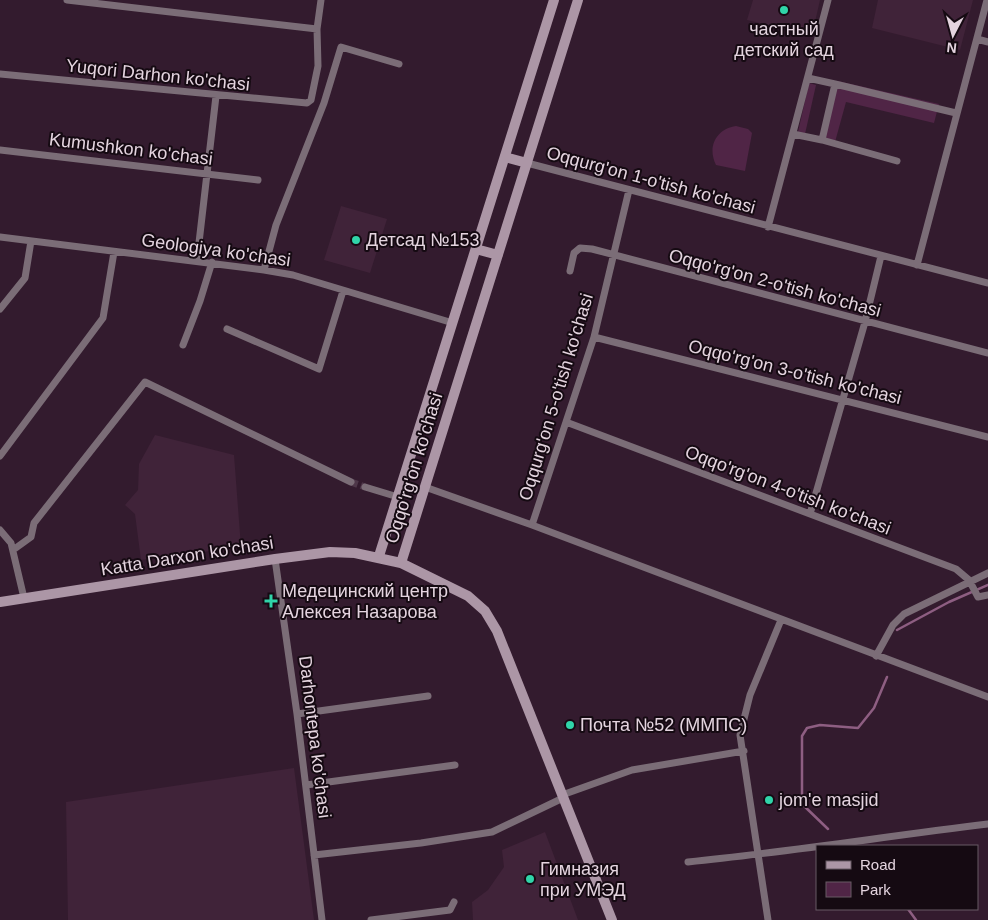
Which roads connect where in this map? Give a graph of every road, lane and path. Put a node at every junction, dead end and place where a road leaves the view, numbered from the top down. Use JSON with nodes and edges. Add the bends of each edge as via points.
{"nodes":[{"id":1,"x":67,"y":0,"type":"edge"},
{"id":2,"x":321,"y":0,"type":"edge"},
{"id":3,"x":554,"y":0,"type":"edge"},
{"id":4,"x":578,"y":0,"type":"edge"},
{"id":5,"x":828,"y":0,"type":"edge"},
{"id":6,"x":988,"y":0,"type":"edge"},
{"id":7,"x":84,"y":1,"type":"edge"},
{"id":8,"x":317,"y":28,"type":"junction"},
{"id":9,"x":977,"y":39,"type":"junction"},
{"id":10,"x":988,"y":42,"type":"edge"},
{"id":11,"x":399,"y":64,"type":"dead end"},
{"id":12,"x":0,"y":74,"type":"edge"},
{"id":13,"x":808,"y":78,"type":"junction"},
{"id":14,"x":835,"y":84,"type":"junction"},
{"id":15,"x":216,"y":96,"type":"junction"},
{"id":16,"x":956,"y":113,"type":"junction"},
{"id":17,"x":793,"y":134,"type":"junction"},
{"id":18,"x":822,"y":140,"type":"junction"},
{"id":19,"x":0,"y":150,"type":"edge"},
{"id":20,"x":505,"y":157,"type":"junction"},
{"id":21,"x":897,"y":161,"type":"dead end"},
{"id":22,"x":527,"y":163,"type":"junction"},
{"id":23,"x":207,"y":173,"type":"junction"},
{"id":24,"x":258,"y":180,"type":"dead end"},
{"id":25,"x":629,"y":190,"type":"junction"},
{"id":26,"x":768,"y":226,"type":"junction"},
{"id":27,"x":0,"y":237,"type":"edge"},
{"id":28,"x":31,"y":241,"type":"junction"},
{"id":29,"x":476,"y":249,"type":"junction"},
{"id":30,"x":114,"y":252,"type":"junction"},
{"id":31,"x":498,"y":255,"type":"junction"},
{"id":32,"x":613,"y":255,"type":"junction"},
{"id":33,"x":881,"y":256,"type":"junction"},
{"id":34,"x":197,"y":260,"type":"junction"},
{"id":35,"x":212,"y":262,"type":"junction"},
{"id":36,"x":917,"y":266,"type":"junction"},
{"id":37,"x":264,"y":270,"type":"junction"},
{"id":38,"x":570,"y":271,"type":"dead end"},
{"id":39,"x":988,"y":284,"type":"edge"},
{"id":40,"x":343,"y":291,"type":"junction"},
{"id":41,"x":0,"y":309,"type":"edge"},
{"id":42,"x":865,"y":322,"type":"junction"},
{"id":43,"x":453,"y":323,"type":"junction"},
{"id":44,"x":227,"y":329,"type":"dead end"},
{"id":45,"x":594,"y":337,"type":"junction"},
{"id":46,"x":182,"y":344,"type":"dead end"},
{"id":47,"x":988,"y":353,"type":"edge"},
{"id":48,"x":842,"y":400,"type":"junction"},
{"id":49,"x":566,"y":422,"type":"junction"},
{"id":50,"x":988,"y":437,"type":"edge"},
{"id":51,"x":0,"y":456,"type":"edge"},
{"id":52,"x":351,"y":482,"type":"tunnel mouth"},
{"id":53,"x":365,"y":487,"type":"tunnel mouth"},
{"id":54,"x":425,"y":487,"type":"junction"},
{"id":55,"x":398,"y":497,"type":"junction"},
{"id":56,"x":810,"y":514,"type":"junction"},
{"id":57,"x":532,"y":525,"type":"junction"},
{"id":58,"x":0,"y":530,"type":"edge"},
{"id":59,"x":13,"y":550,"type":"junction"},
{"id":60,"x":379,"y":556,"type":"junction"},
{"id":61,"x":275,"y":559,"type":"junction"},
{"id":62,"x":402,"y":563,"type":"junction"},
{"id":63,"x":988,"y":573,"type":"edge"},
{"id":64,"x":969,"y":580,"type":"junction"},
{"id":65,"x":988,"y":595,"type":"edge"},
{"id":66,"x":24,"y":598,"type":"junction"},
{"id":67,"x":0,"y":602,"type":"edge"},
{"id":68,"x":781,"y":620,"type":"junction"},
{"id":69,"x":876,"y":656,"type":"junction"},
{"id":70,"x":428,"y":696,"type":"dead end"},
{"id":71,"x":988,"y":697,"type":"edge"},
{"id":72,"x":297,"y":714,"type":"junction"},
{"id":73,"x":744,"y":751,"type":"junction"},
{"id":74,"x":455,"y":765,"type":"dead end"},
{"id":75,"x":306,"y":785,"type":"junction"},
{"id":76,"x":563,"y":796,"type":"junction"},
{"id":77,"x":988,"y":824,"type":"edge"},
{"id":78,"x":821,"y":845,"type":"edge"},
{"id":79,"x":816,"y":846,"type":"edge"},
{"id":80,"x":314,"y":855,"type":"junction"},
{"id":81,"x":759,"y":855,"type":"junction"},
{"id":82,"x":688,"y":862,"type":"dead end"},
{"id":83,"x":454,"y":902,"type":"dead end"},
{"id":84,"x":322,"y":920,"type":"edge"},
{"id":85,"x":371,"y":920,"type":"edge"},
{"id":86,"x":612,"y":920,"type":"edge"},
{"id":87,"x":768,"y":920,"type":"edge"}],
"edges":[{"from":1,"to":7,"type":"street"},
{"from":2,"to":8,"type":"street"},
{"from":3,"to":20,"type":"main road","name":"Oqqo'rg'on ko'chasi"},
{"from":4,"to":22,"type":"main road","name":"Oqqo'rg'on ko'chasi"},
{"from":5,"to":13,"type":"street","name":"Oqqurg'on 1-o'tish ko'chasi"},
{"from":6,"to":9,"type":"street"},
{"from":7,"to":8,"type":"street"},
{"from":8,"to":15,"type":"street","name":"Yuqori Darhon ko'chasi","via":[[318,66],[311,100],[303,104]]},
{"from":9,"to":10,"type":"street"},
{"from":9,"to":16,"type":"street"},
{"from":11,"to":37,"type":"street","via":[[341,47],[324,103],[276,225]]},
{"from":12,"to":15,"type":"street","name":"Yuqori Darhon ko'chasi"},
{"from":13,"to":14,"type":"street"},
{"from":13,"to":17,"type":"street","name":"Oqqurg'on 1-o'tish ko'chasi"},
{"from":14,"to":16,"type":"street"},
{"from":14,"to":18,"type":"street"},
{"from":15,"to":23,"type":"street"},
{"from":16,"to":36,"type":"street"},
{"from":17,"to":18,"type":"street"},
{"from":17,"to":26,"type":"street","name":"Oqqurg'on 1-o'tish ko'chasi"},
{"from":18,"to":21,"type":"street"},
{"from":19,"to":23,"type":"street","name":"Kumushkon ko'chasi"},
{"from":20,"to":22,"type":"main road"},
{"from":20,"to":29,"type":"main road","name":"Oqqo'rg'on ko'chasi"},
{"from":22,"to":25,"type":"street","name":"Oqqurg'on 1-o'tish ko'chasi"},
{"from":22,"to":31,"type":"main road","name":"Oqqo'rg'on ko'chasi"},
{"from":23,"to":24,"type":"street","name":"Kumushkon ko'chasi"},
{"from":23,"to":34,"type":"street"},
{"from":25,"to":26,"type":"street","name":"Oqqurg'on 1-o'tish ko'chasi"},
{"from":25,"to":32,"type":"street","name":"Oqqurg'on 5-o'tish ko'chasi"},
{"from":26,"to":33,"type":"street","name":"Oqqurg'on 1-o'tish ko'chasi"},
{"from":27,"to":28,"type":"street","name":"Geologiya ko'chasi"},
{"from":28,"to":30,"type":"street","name":"Geologiya ko'chasi"},
{"from":28,"to":41,"type":"street","via":[[25,278]]},
{"from":29,"to":31,"type":"main road"},
{"from":29,"to":43,"type":"main road","name":"Oqqo'rg'on ko'chasi"},
{"from":30,"to":34,"type":"street","name":"Geologiya ko'chasi"},
{"from":30,"to":51,"type":"street","via":[[103,318]]},
{"from":31,"to":54,"type":"main road","name":"Oqqo'rg'on ko'chasi"},
{"from":32,"to":38,"type":"street","name":"Oqqo'rg'on 2-o'tish ko'chasi","via":[[580,248],[574,253]]},
{"from":32,"to":42,"type":"street","name":"Oqqo'rg'on 2-o'tish ko'chasi"},
{"from":32,"to":45,"type":"street","name":"Oqqurg'on 5-o'tish ko'chasi"},
{"from":33,"to":36,"type":"street","name":"Oqqurg'on 1-o'tish ko'chasi"},
{"from":33,"to":42,"type":"street"},
{"from":34,"to":35,"type":"street","name":"Geologiya ko'chasi"},
{"from":35,"to":37,"type":"street","name":"Geologiya ko'chasi"},
{"from":35,"to":46,"type":"street"},
{"from":36,"to":39,"type":"street","name":"Oqqurg'on 1-o'tish ko'chasi"},
{"from":37,"to":40,"type":"street","name":"Geologiya ko'chasi","via":[[293,275]]},
{"from":40,"to":43,"type":"street","name":"Geologiya ko'chasi"},
{"from":40,"to":44,"type":"street","via":[[319,369]]},
{"from":42,"to":47,"type":"street","name":"Oqqo'rg'on 2-o'tish ko'chasi"},
{"from":42,"to":48,"type":"street"},
{"from":43,"to":55,"type":"main road","name":"Oqqo'rg'on ko'chasi"},
{"from":45,"to":48,"type":"street","name":"Oqqo'rg'on 3-o'tish ko'chasi"},
{"from":45,"to":49,"type":"street","name":"Oqqurg'on 5-o'tish ko'chasi"},
{"from":48,"to":50,"type":"street","name":"Oqqo'rg'on 3-o'tish ko'chasi"},
{"from":48,"to":56,"type":"street"},
{"from":49,"to":56,"type":"street","name":"Oqqo'rg'on 4-o'tish ko'chasi"},
{"from":49,"to":57,"type":"street","name":"Oqqurg'on 5-o'tish ko'chasi"},
{"from":52,"to":59,"type":"street","via":[[144,382],[34,523],[31,537]]},
{"from":53,"to":55,"type":"street"},
{"from":54,"to":57,"type":"street"},
{"from":54,"to":62,"type":"main road","name":"Oqqo'rg'on ko'chasi"},
{"from":55,"to":60,"type":"main road","name":"Oqqo'rg'on ko'chasi"},
{"from":56,"to":64,"type":"street","name":"Oqqo'rg'on 4-o'tish ko'chasi","via":[[956,569]]},
{"from":57,"to":68,"type":"street"},
{"from":58,"to":59,"type":"street"},
{"from":59,"to":66,"type":"street"},
{"from":60,"to":61,"type":"main road","name":"Katta Darxon ko'chasi","via":[[336,552]]},
{"from":60,"to":62,"type":"main road","name":"Katta Darxon ko'chasi"},
{"from":61,"to":66,"type":"main road","name":"Katta Darxon ko'chasi"},
{"from":61,"to":72,"type":"street","name":"Darhontepa ko'chasi"},
{"from":62,"to":76,"type":"main road","name":"Oqqo'rg'on ko'chasi","via":[[468,596],[485,611],[497,631]]},
{"from":63,"to":64,"type":"street"},
{"from":64,"to":65,"type":"street","name":"Oqqo'rg'on 4-o'tish ko'chasi","via":[[979,598]]},
{"from":64,"to":69,"type":"street","via":[[904,614],[893,625]]},
{"from":66,"to":67,"type":"main road","name":"Katta Darxon ko'chasi"},
{"from":68,"to":69,"type":"street"},
{"from":68,"to":73,"type":"street","via":[[746,712],[740,735]]},
{"from":69,"to":71,"type":"street"},
{"from":70,"to":72,"type":"street"},
{"from":72,"to":75,"type":"street","name":"Darhontepa ko'chasi"},
{"from":73,"to":76,"type":"street","via":[[632,770]]},
{"from":73,"to":81,"type":"street"},
{"from":74,"to":75,"type":"street"},
{"from":75,"to":80,"type":"street","name":"Darhontepa ko'chasi"},
{"from":76,"to":80,"type":"street","via":[[492,832],[421,844]]},
{"from":76,"to":86,"type":"main road","name":"Oqqo'rg'on ko'chasi"},
{"from":77,"to":78,"type":"street"},
{"from":79,"to":81,"type":"street"},
{"from":80,"to":84,"type":"street","name":"Darhontepa ko'chasi"},
{"from":81,"to":82,"type":"street"},
{"from":81,"to":87,"type":"street"},
{"from":83,"to":85,"type":"street","via":[[450,910]]}]}
